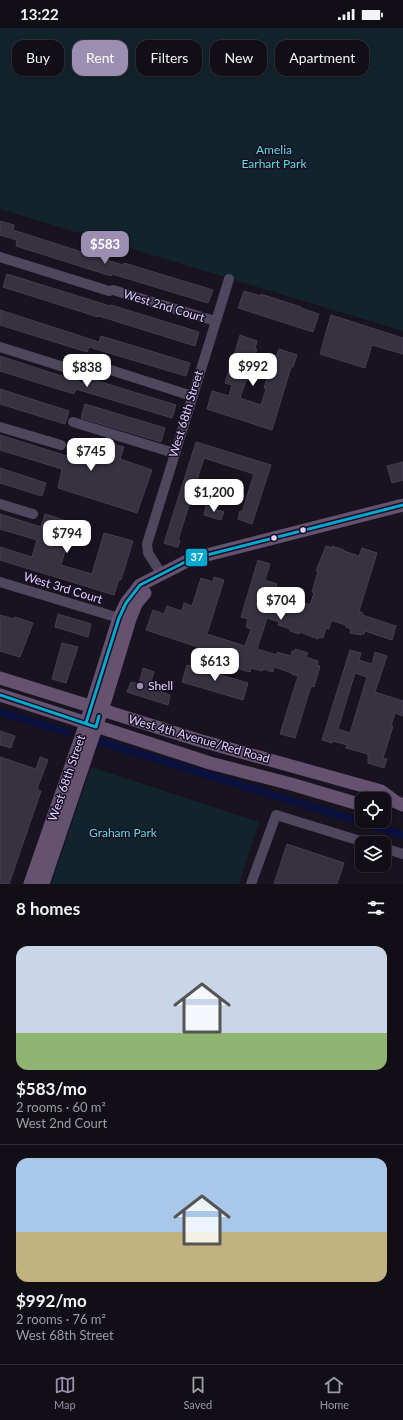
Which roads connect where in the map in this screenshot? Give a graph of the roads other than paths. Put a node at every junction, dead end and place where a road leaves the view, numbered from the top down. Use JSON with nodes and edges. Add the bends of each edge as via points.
{"nodes":[{"id":1,"x":0,"y":257,"type":"edge"},
{"id":2,"x":228,"y":279,"type":"dead end"},
{"id":3,"x":215,"y":321,"type":"junction"},
{"id":4,"x":0,"y":347,"type":"edge"},
{"id":5,"x":98,"y":366,"type":"dead end"},
{"id":6,"x":82,"y":372,"type":"dead end"},
{"id":7,"x":192,"y":396,"type":"junction"},
{"id":8,"x":73,"y":422,"type":"dead end"},
{"id":9,"x":0,"y":427,"type":"edge"},
{"id":10,"x":61,"y":445,"type":"dead end"},
{"id":11,"x":174,"y":453,"type":"junction"},
{"id":12,"x":0,"y":504,"type":"edge"},
{"id":13,"x":403,"y":505,"type":"edge"},
{"id":14,"x":33,"y":514,"type":"dead end"},
{"id":15,"x":161,"y":574,"type":"junction"},
{"id":16,"x":0,"y":582,"type":"edge"},
{"id":17,"x":119,"y":618,"type":"junction"},
{"id":18,"x":0,"y":678,"type":"edge"},
{"id":19,"x":0,"y":695,"type":"edge"},
{"id":20,"x":96,"y":709,"type":"junction"},
{"id":21,"x":91,"y":725,"type":"junction"},
{"id":22,"x":355,"y":803,"type":"edge"},
{"id":23,"x":394,"y":804,"type":"edge"},
{"id":24,"x":355,"y":839,"type":"edge"},
{"id":25,"x":391,"y":850,"type":"edge"},
{"id":26,"x":403,"y":854,"type":"edge"},
{"id":27,"x":30,"y":884,"type":"edge"},
{"id":28,"x":43,"y":884,"type":"edge"},
{"id":29,"x":252,"y":884,"type":"edge"}],
"edges":[{"from":1,"to":3,"type":"street","name":"West 2nd Court"},
{"from":2,"to":3,"type":"street","name":"West 68th Street"},
{"from":3,"to":7,"type":"street","name":"West 68th Street"},
{"from":4,"to":6,"type":"street"},
{"from":5,"to":7,"type":"street"},
{"from":7,"to":11,"type":"street","name":"West 68th Street"},
{"from":8,"to":11,"type":"street"},
{"from":9,"to":10,"type":"street"},
{"from":11,"to":15,"type":"street","name":"West 68th Street","via":[[147,544],[148,553]]},
{"from":12,"to":14,"type":"street"},
{"from":13,"to":15,"type":"main road","via":[[191,559]]},
{"from":15,"to":17,"type":"main road","name":"West 68th Street","via":[[140,586]]},
{"from":15,"to":20,"type":"main road","name":"West 68th Street","via":[[136,604]]},
{"from":16,"to":17,"type":"street","name":"West 3rd Court"},
{"from":17,"to":20,"type":"main road","name":"West 68th Street"},
{"from":18,"to":20,"type":"main road","name":"West 4th Avenue/Red Road"},
{"from":19,"to":21,"type":"main road","name":"West 4th Avenue/Red Road"},
{"from":20,"to":21,"type":"main road","name":"West 68th Street"},
{"from":20,"to":23,"type":"main road","name":"West 4th Avenue/Red Road","via":[[381,791]]},
{"from":21,"to":22,"type":"main road","name":"West 4th Avenue/Red Road","via":[[210,763]]},
{"from":21,"to":27,"type":"main road","name":"West 68th Street"},
{"from":21,"to":28,"type":"main road","name":"West 68th Street"},
{"from":24,"to":29,"type":"street","via":[[276,815]]},
{"from":25,"to":26,"type":"street"}]}
